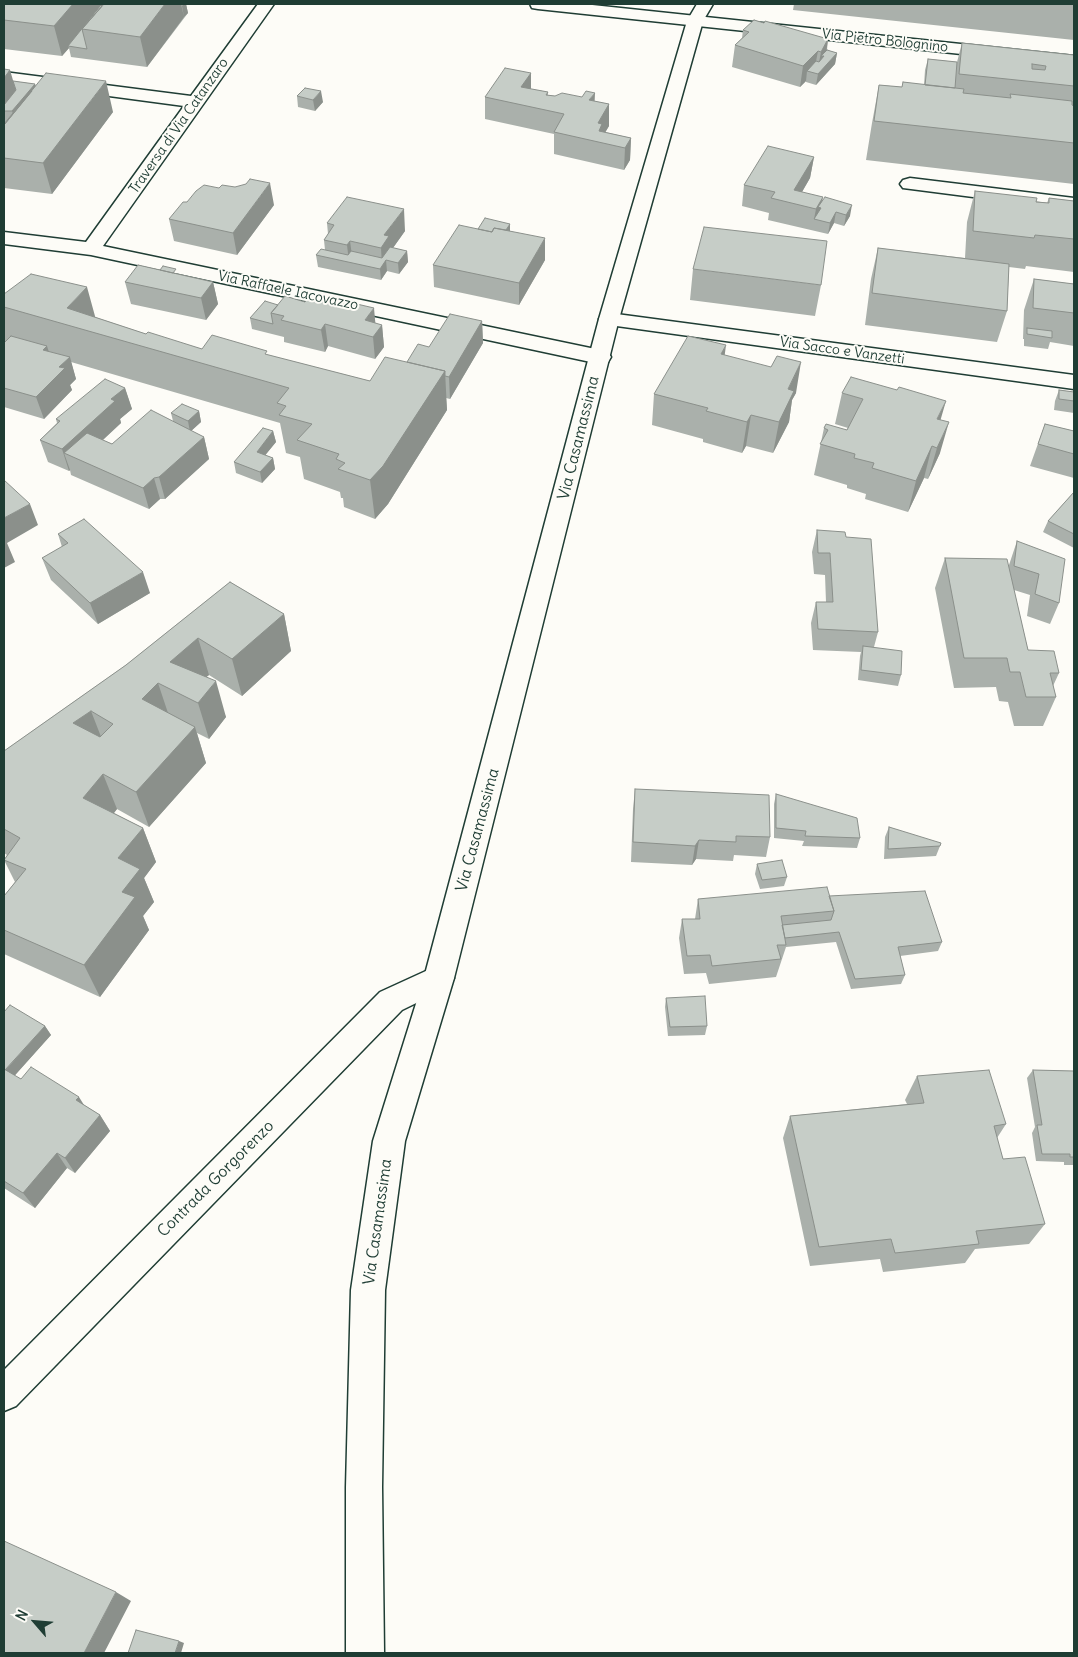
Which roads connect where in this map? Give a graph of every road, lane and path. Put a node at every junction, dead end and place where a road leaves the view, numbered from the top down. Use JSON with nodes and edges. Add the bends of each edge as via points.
{"nodes":[{"id":1,"x":266,"y":4,"type":"edge"},
{"id":2,"x":538,"y":4,"type":"edge"},
{"id":3,"x":700,"y":12,"type":"edge"},
{"id":4,"x":1074,"y":60,"type":"edge"},
{"id":5,"x":4,"y":77,"type":"edge"},
{"id":6,"x":196,"y":102,"type":"junction"},
{"id":7,"x":910,"y":184,"type":"dead end"},
{"id":8,"x":1074,"y":204,"type":"edge"},
{"id":9,"x":4,"y":238,"type":"edge"},
{"id":10,"x":91,"y":249,"type":"junction"},
{"id":11,"x":609,"y":319,"type":"junction"},
{"id":12,"x":600,"y":357,"type":"junction"},
{"id":13,"x":1074,"y":382,"type":"edge"},
{"id":14,"x":439,"y":978,"type":"junction"},
{"id":15,"x":4,"y":1394,"type":"edge"},
{"id":16,"x":366,"y":1653,"type":"edge"}],
"edges":[{"from":1,"to":6,"type":"street","name":"Traversa di Via Catanzaro"},
{"from":2,"to":3,"type":"street","name":"Via Pietro Bolognino"},
{"from":3,"to":4,"type":"street","name":"Via Pietro Bolognino"},
{"from":3,"to":11,"type":"street","name":"Via Casamassima"},
{"from":5,"to":6,"type":"street"},
{"from":6,"to":10,"type":"street","name":"Traversa di Via Catanzaro"},
{"from":7,"to":8,"type":"street"},
{"from":9,"to":10,"type":"street","name":"Via Raffaele Iacovazzo"},
{"from":10,"to":12,"type":"street","name":"Via Raffaele Iacovazzo"},
{"from":11,"to":12,"type":"street","name":"Via Casamassima"},
{"from":11,"to":13,"type":"street","name":"Via Sacco e Vanzetti"},
{"from":12,"to":14,"type":"street","name":"Via Casamassima"},
{"from":14,"to":15,"type":"street","name":"Contrada Gorgorenzo","via":[[391,1001]]},
{"from":14,"to":16,"type":"street","name":"Via Casamassima","via":[[390,1141],[368,1290],[364,1487]]}]}
